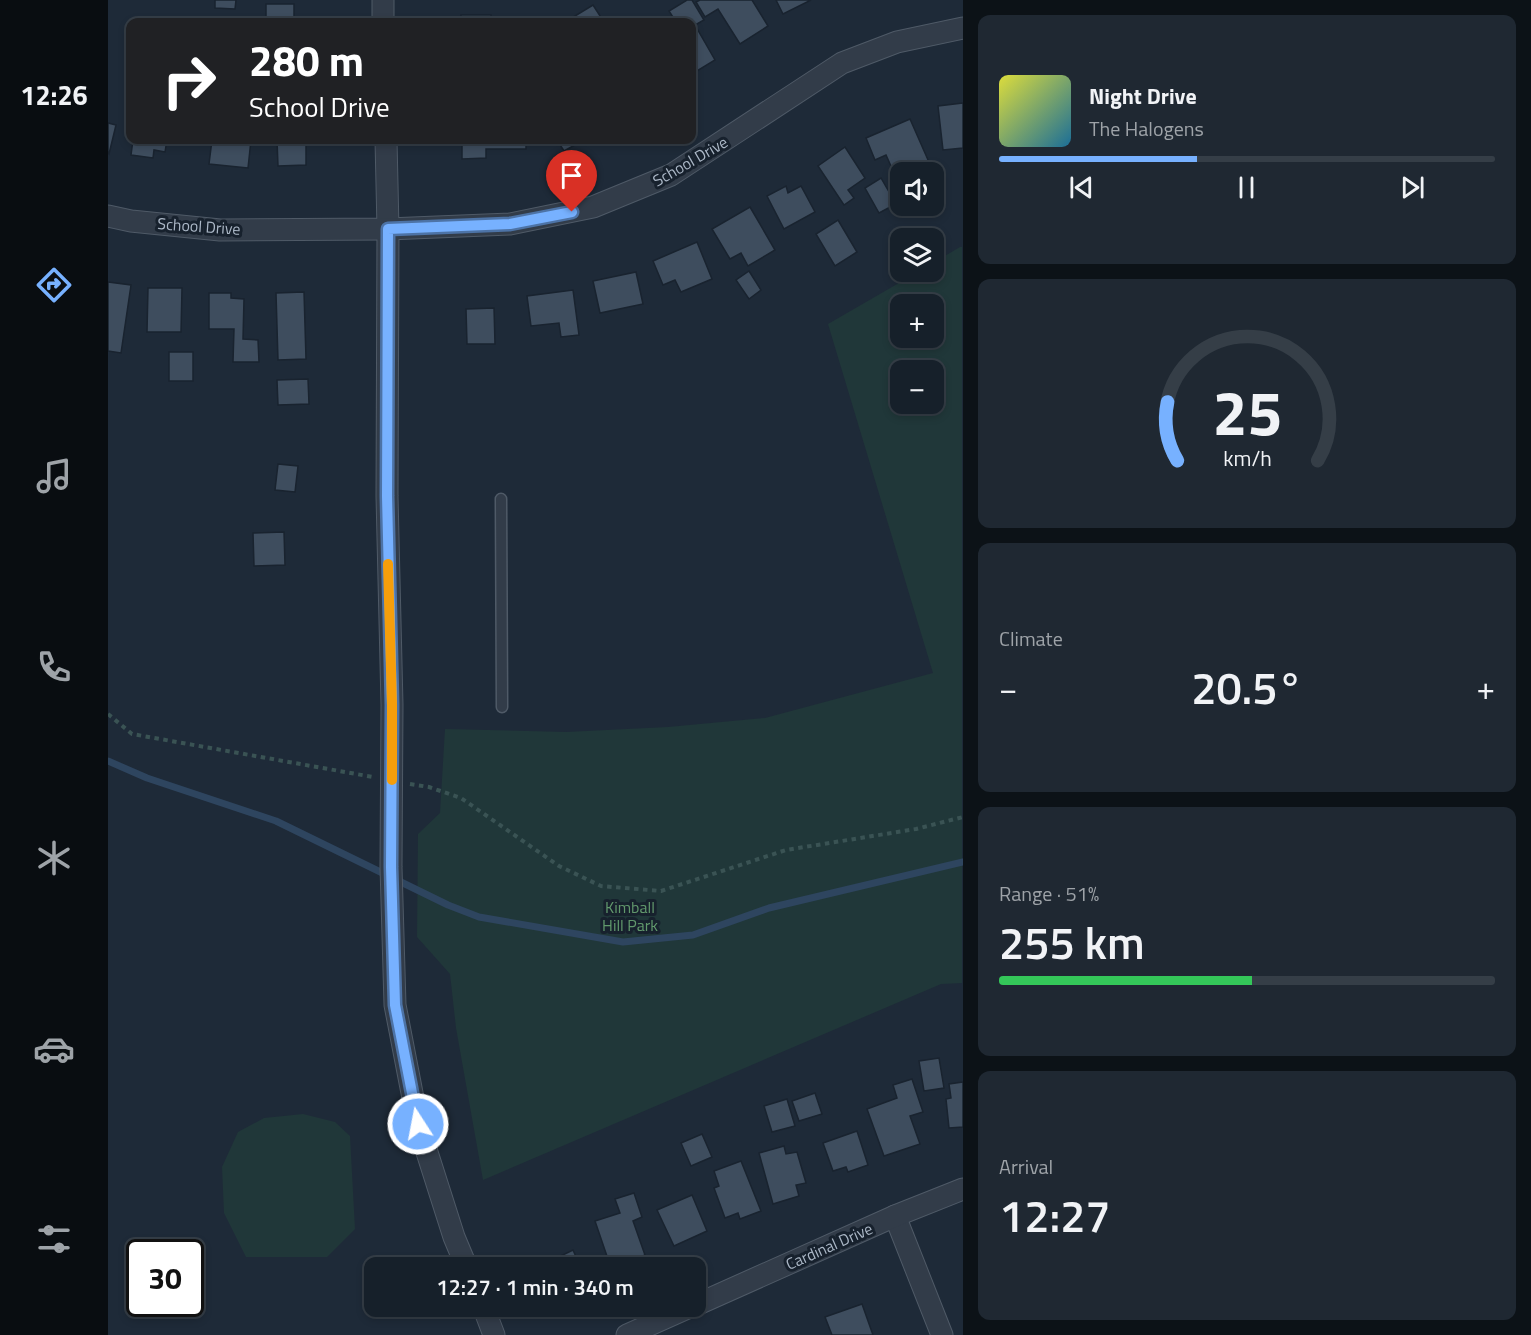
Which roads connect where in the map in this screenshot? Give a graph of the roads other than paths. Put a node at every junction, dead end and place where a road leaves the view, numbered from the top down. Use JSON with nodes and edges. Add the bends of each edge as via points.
{"nodes":[{"id":1,"x":383,"y":0,"type":"edge"},
{"id":2,"x":384,"y":18,"type":"edge"},
{"id":3,"x":963,"y":28,"type":"edge"},
{"id":4,"x":386,"y":144,"type":"edge"},
{"id":5,"x":108,"y":216,"type":"edge"},
{"id":6,"x":388,"y":229,"type":"junction"},
{"id":7,"x":501,"y":499,"type":"dead end"},
{"id":8,"x":502,"y":707,"type":"dead end"},
{"id":9,"x":963,"y":1190,"type":"edge"},
{"id":10,"x":896,"y":1216,"type":"junction"},
{"id":11,"x":462,"y":1257,"type":"edge"},
{"id":12,"x":706,"y":1301,"type":"edge"},
{"id":13,"x":487,"y":1317,"type":"edge"},
{"id":14,"x":667,"y":1317,"type":"edge"},
{"id":15,"x":494,"y":1335,"type":"edge"},
{"id":16,"x":627,"y":1335,"type":"edge"},
{"id":17,"x":942,"y":1335,"type":"edge"}],
"edges":[{"from":1,"to":2,"type":"street"},
{"from":3,"to":6,"type":"street","name":"School Drive","via":[[897,42],[842,63],[671,175],[592,207],[510,224]]},
{"from":4,"to":6,"type":"street"},
{"from":5,"to":6,"type":"street","name":"School Drive","via":[[220,230]]},
{"from":6,"to":11,"type":"street","via":[[387,496],[395,1005],[418,1124]]},
{"from":7,"to":8,"type":"lane"},
{"from":9,"to":10,"type":"street","name":"Cardinal Drive"},
{"from":10,"to":12,"type":"street","name":"Cardinal Drive"},
{"from":10,"to":17,"type":"street"},
{"from":13,"to":15,"type":"street"},
{"from":14,"to":16,"type":"street"}]}
